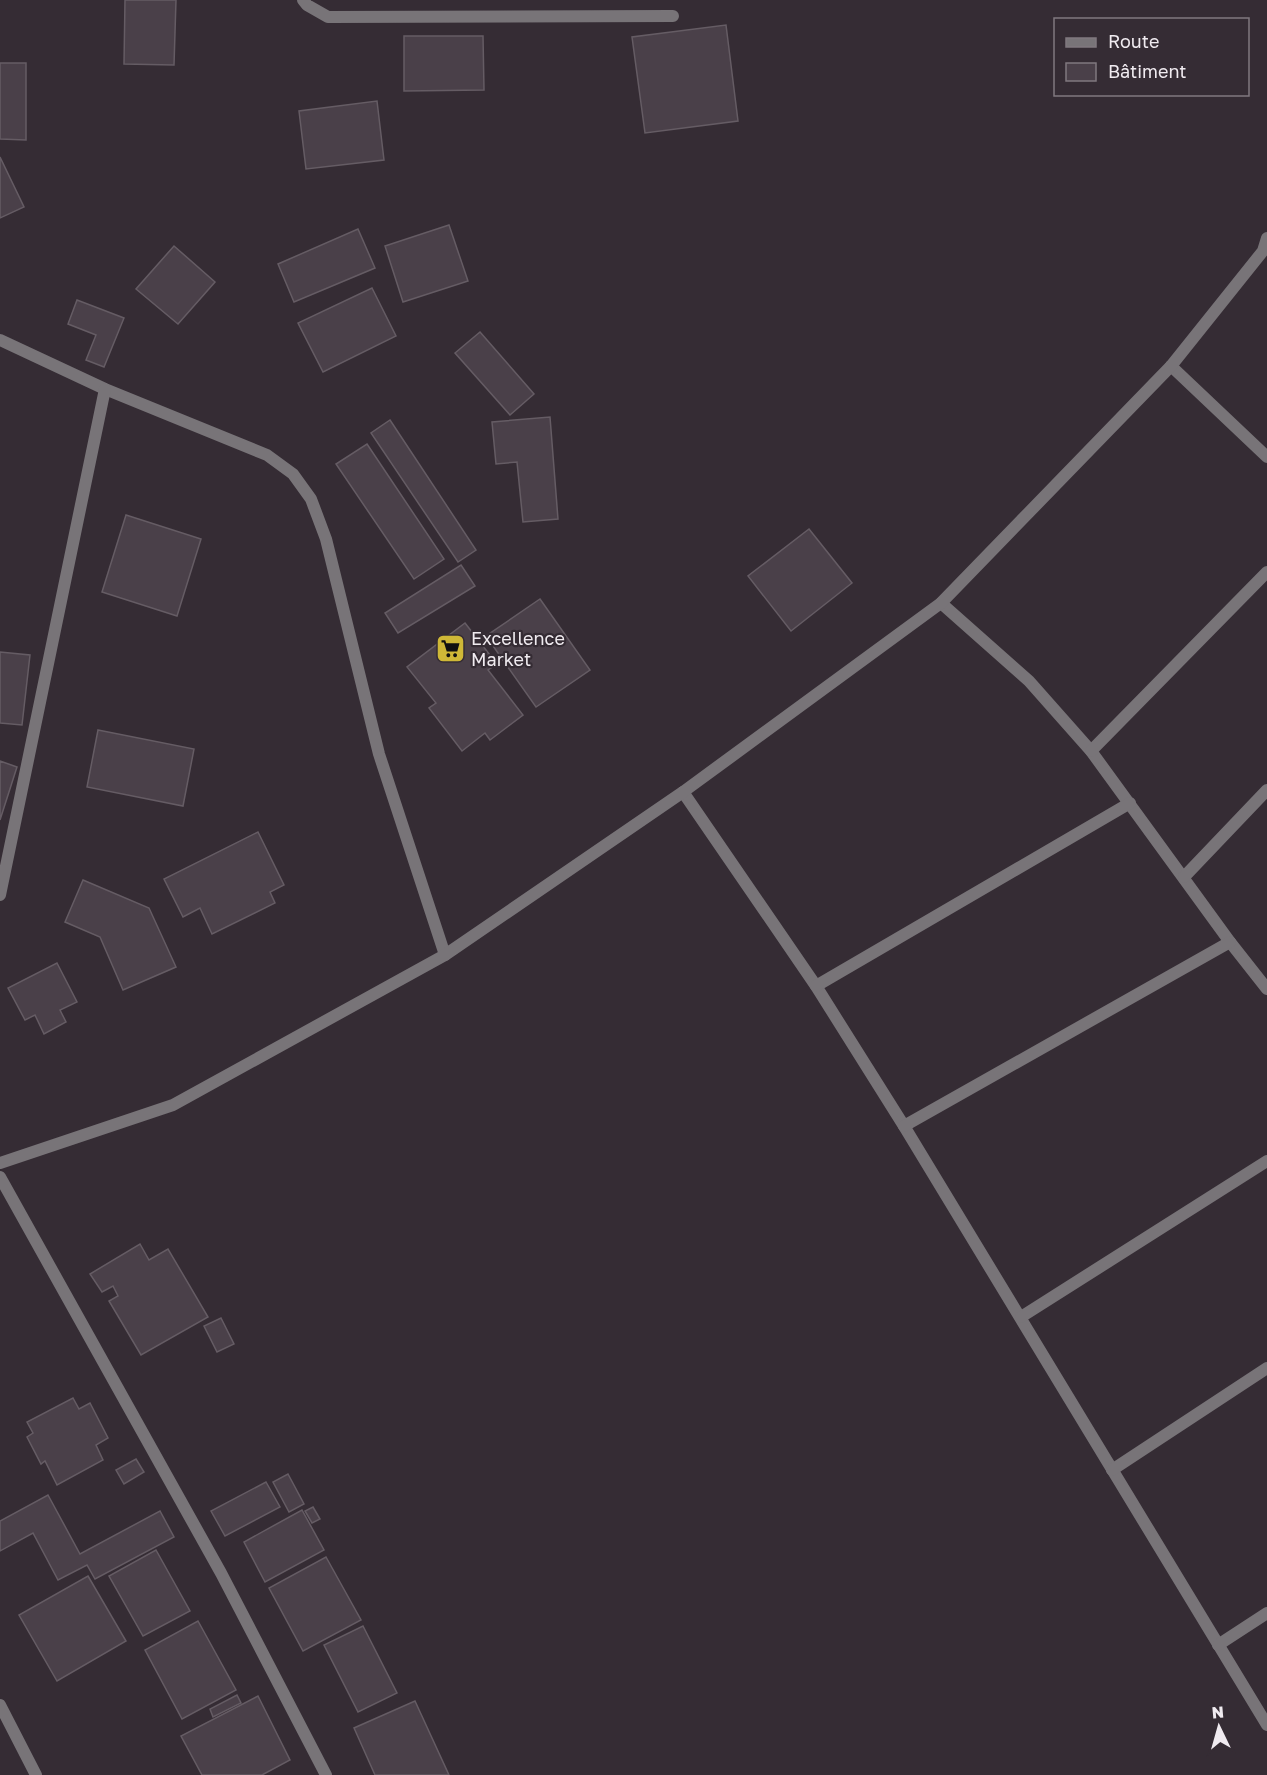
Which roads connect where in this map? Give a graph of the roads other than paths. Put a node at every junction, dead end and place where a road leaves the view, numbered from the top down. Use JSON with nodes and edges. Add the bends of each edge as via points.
{"nodes":[{"id":1,"x":303,"y":0,"type":"edge"},
{"id":2,"x":673,"y":16,"type":"dead end"},
{"id":3,"x":1267,"y":238,"type":"edge"},
{"id":4,"x":0,"y":340,"type":"edge"},
{"id":5,"x":1171,"y":366,"type":"junction"},
{"id":6,"x":105,"y":388,"type":"junction"},
{"id":7,"x":1267,"y":457,"type":"edge"},
{"id":8,"x":1267,"y":572,"type":"edge"},
{"id":9,"x":941,"y":603,"type":"junction"},
{"id":10,"x":1091,"y":751,"type":"junction"},
{"id":11,"x":1267,"y":790,"type":"edge"},
{"id":12,"x":682,"y":792,"type":"junction"},
{"id":13,"x":1130,"y":803,"type":"junction"},
{"id":14,"x":1184,"y":877,"type":"junction"},
{"id":15,"x":0,"y":895,"type":"edge"},
{"id":16,"x":1230,"y":942,"type":"junction"},
{"id":17,"x":445,"y":955,"type":"junction"},
{"id":18,"x":816,"y":986,"type":"junction"},
{"id":19,"x":1267,"y":988,"type":"edge"},
{"id":20,"x":904,"y":1126,"type":"junction"},
{"id":21,"x":1267,"y":1161,"type":"edge"},
{"id":22,"x":0,"y":1163,"type":"edge"},
{"id":23,"x":0,"y":1177,"type":"edge"},
{"id":24,"x":1021,"y":1317,"type":"junction"},
{"id":25,"x":1267,"y":1368,"type":"edge"},
{"id":26,"x":1112,"y":1470,"type":"junction"},
{"id":27,"x":1267,"y":1613,"type":"edge"},
{"id":28,"x":1218,"y":1645,"type":"junction"},
{"id":29,"x":0,"y":1705,"type":"edge"},
{"id":30,"x":1267,"y":1725,"type":"edge"},
{"id":31,"x":36,"y":1775,"type":"edge"},
{"id":32,"x":326,"y":1775,"type":"edge"}],
"edges":[{"from":1,"to":2,"type":"street","via":[[328,17]]},
{"from":3,"to":5,"type":"street","via":[[1263,251]]},
{"from":4,"to":6,"type":"street"},
{"from":5,"to":7,"type":"street"},
{"from":5,"to":9,"type":"street"},
{"from":6,"to":15,"type":"street"},
{"from":6,"to":17,"type":"street","via":[[267,455],[293,474],[311,499],[326,539],[379,754]]},
{"from":8,"to":10,"type":"street"},
{"from":9,"to":10,"type":"street","via":[[1029,681]]},
{"from":9,"to":12,"type":"street"},
{"from":10,"to":13,"type":"street"},
{"from":11,"to":14,"type":"street"},
{"from":12,"to":17,"type":"street"},
{"from":12,"to":18,"type":"street"},
{"from":13,"to":14,"type":"street"},
{"from":13,"to":18,"type":"street"},
{"from":14,"to":16,"type":"street"},
{"from":16,"to":19,"type":"street"},
{"from":16,"to":20,"type":"street"},
{"from":17,"to":22,"type":"street","via":[[173,1105]]},
{"from":18,"to":20,"type":"street"},
{"from":20,"to":24,"type":"street"},
{"from":21,"to":24,"type":"street"},
{"from":23,"to":32,"type":"street","via":[[215,1563]]},
{"from":24,"to":26,"type":"street"},
{"from":25,"to":26,"type":"street"},
{"from":26,"to":28,"type":"street"},
{"from":27,"to":28,"type":"street"},
{"from":28,"to":30,"type":"street"},
{"from":29,"to":31,"type":"street"}]}
